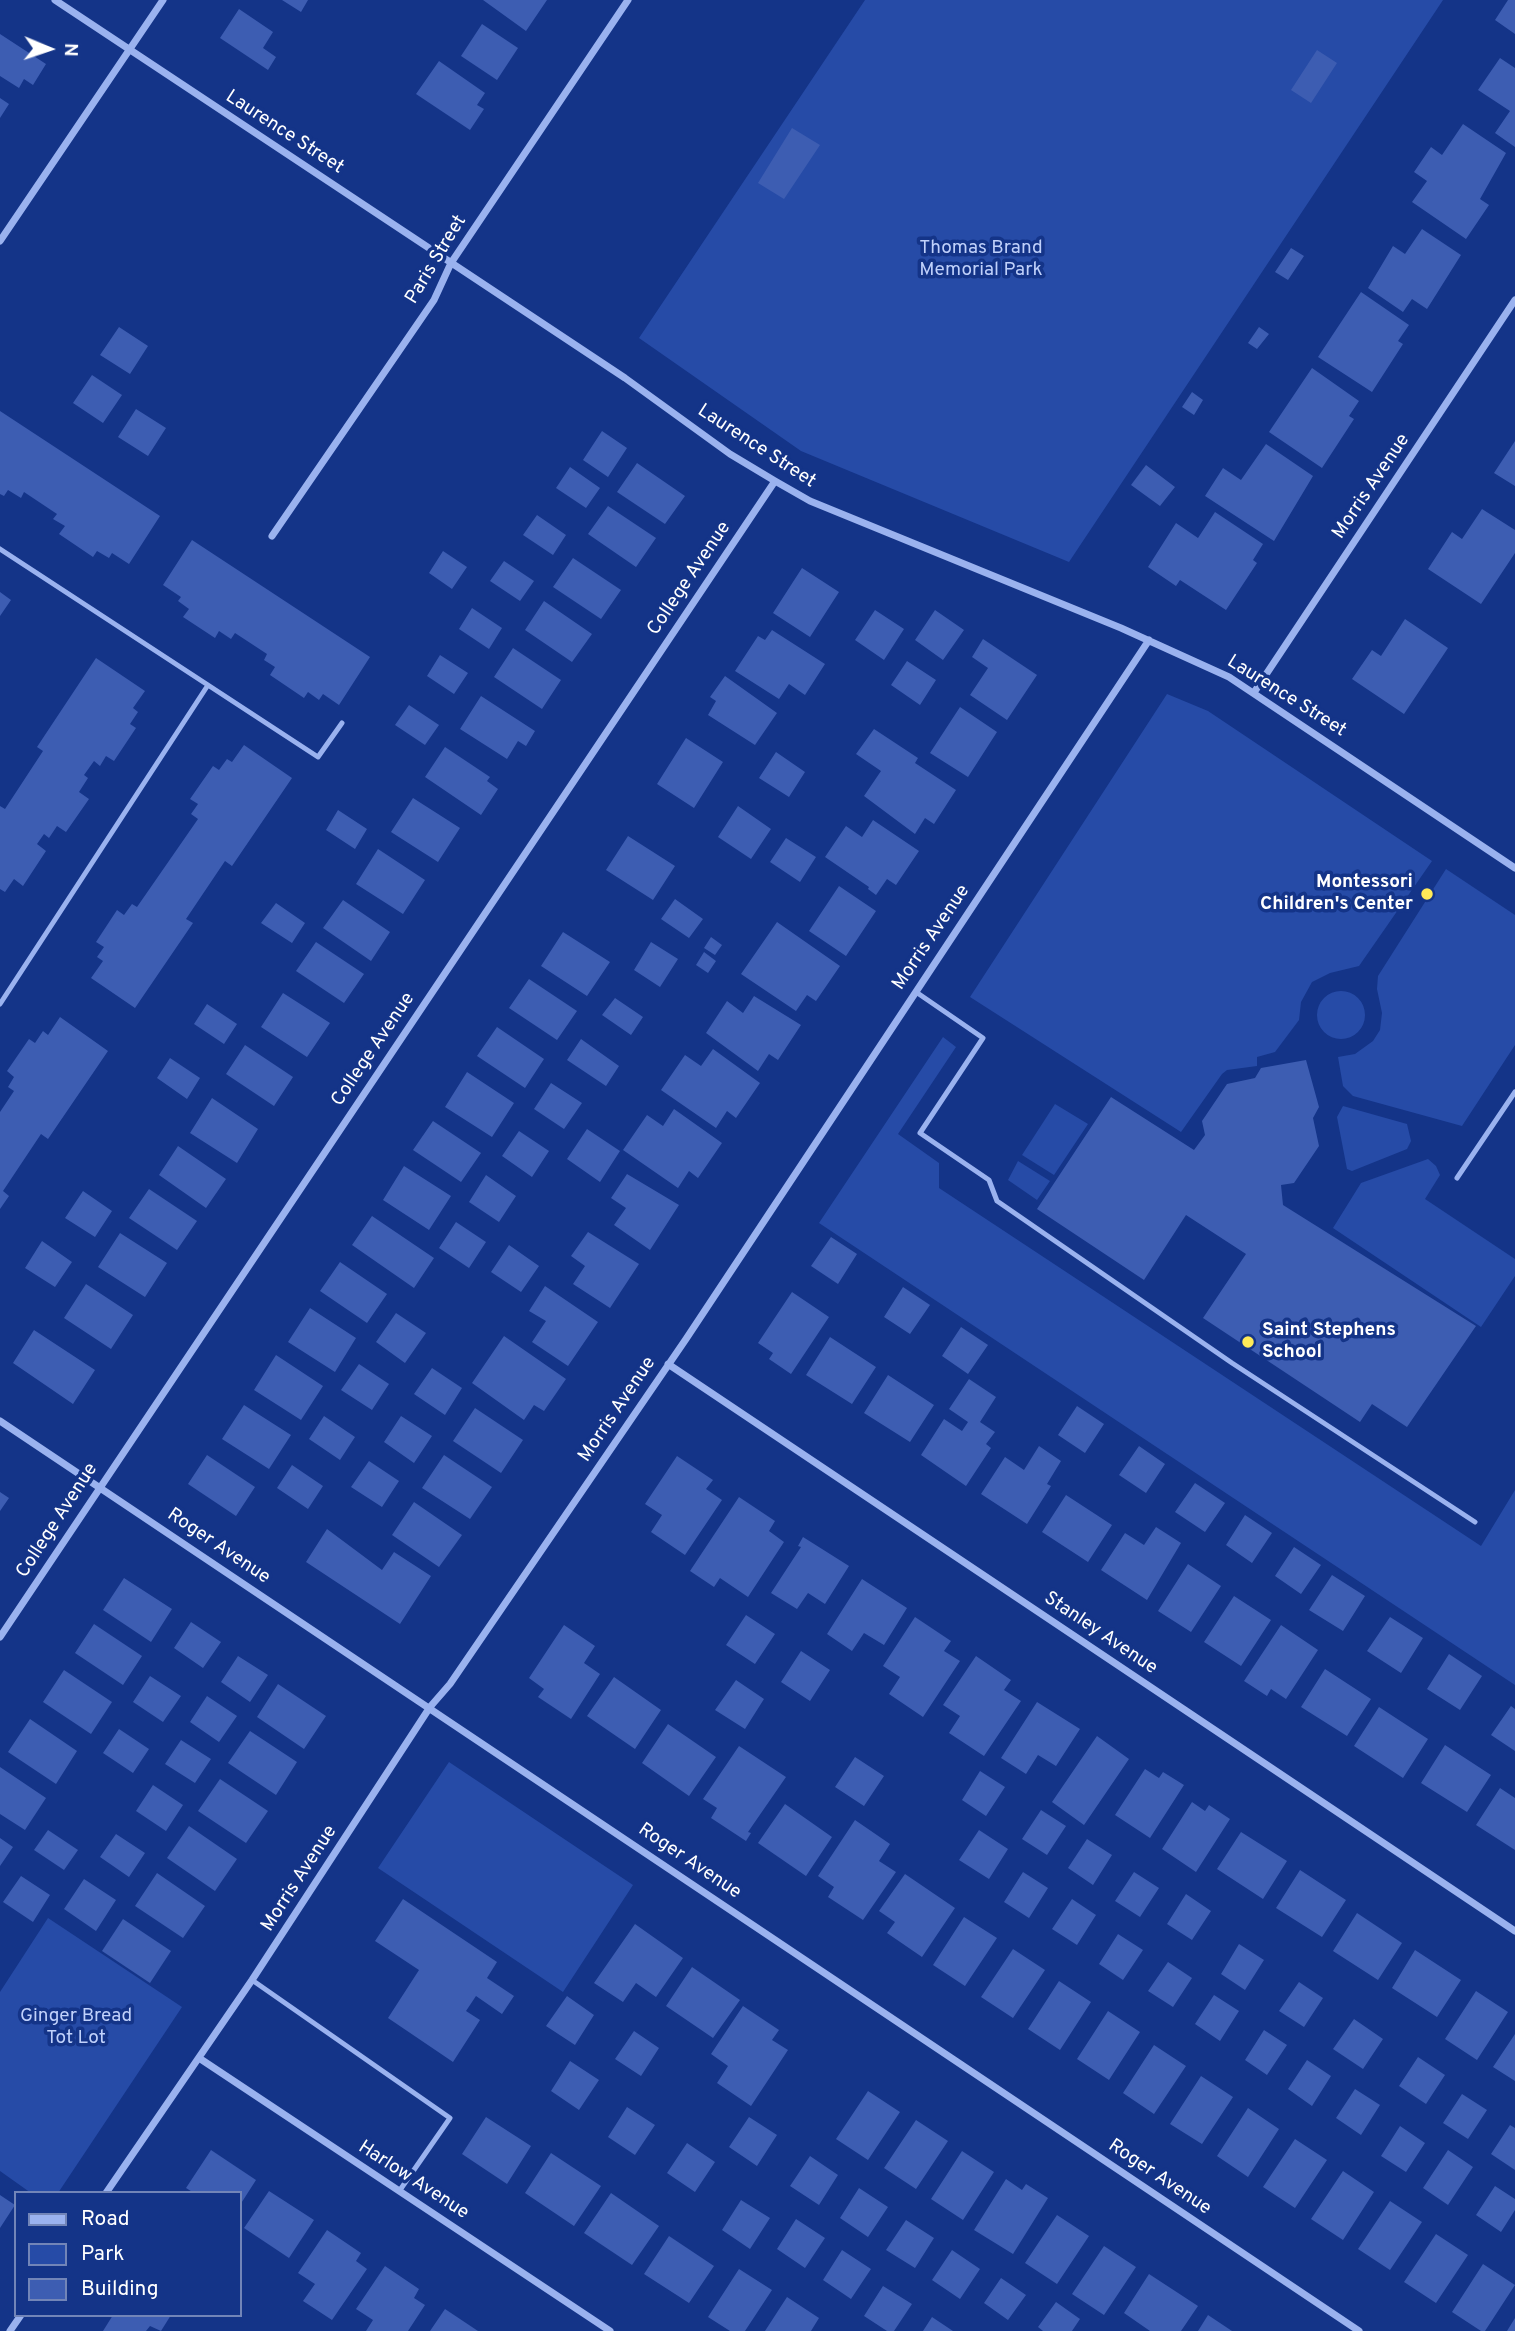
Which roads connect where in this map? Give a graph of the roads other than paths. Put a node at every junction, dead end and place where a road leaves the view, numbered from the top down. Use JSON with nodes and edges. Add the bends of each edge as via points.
{"nodes":[{"id":1,"x":55,"y":0,"type":"edge"},
{"id":2,"x":163,"y":0,"type":"edge"},
{"id":3,"x":628,"y":0,"type":"edge"},
{"id":4,"x":129,"y":50,"type":"junction"},
{"id":5,"x":0,"y":242,"type":"edge"},
{"id":6,"x":451,"y":262,"type":"junction"},
{"id":7,"x":1515,"y":300,"type":"edge"},
{"id":8,"x":775,"y":481,"type":"junction"},
{"id":9,"x":272,"y":536,"type":"dead end"},
{"id":10,"x":0,"y":549,"type":"edge"},
{"id":11,"x":1149,"y":640,"type":"junction"},
{"id":12,"x":208,"y":685,"type":"junction"},
{"id":13,"x":1255,"y":691,"type":"junction"},
{"id":14,"x":342,"y":723,"type":"dead end"},
{"id":15,"x":1515,"y":868,"type":"edge"},
{"id":16,"x":916,"y":992,"type":"junction"},
{"id":17,"x":0,"y":1004,"type":"edge"},
{"id":18,"x":1515,"y":1092,"type":"edge"},
{"id":19,"x":1457,"y":1178,"type":"dead end"},
{"id":20,"x":668,"y":1364,"type":"junction"},
{"id":21,"x":0,"y":1421,"type":"edge"},
{"id":22,"x":99,"y":1486,"type":"junction"},
{"id":23,"x":1475,"y":1522,"type":"dead end"},
{"id":24,"x":0,"y":1637,"type":"edge"},
{"id":25,"x":430,"y":1707,"type":"junction"},
{"id":26,"x":1515,"y":1931,"type":"edge"},
{"id":27,"x":253,"y":1980,"type":"junction"},
{"id":28,"x":199,"y":2058,"type":"junction"},
{"id":29,"x":400,"y":2190,"type":"junction"},
{"id":30,"x":107,"y":2191,"type":"edge"},
{"id":31,"x":610,"y":2331,"type":"edge"},
{"id":32,"x":1359,"y":2331,"type":"edge"}],
"edges":[{"from":1,"to":4,"type":"street","name":"Laurence Street"},
{"from":2,"to":4,"type":"street"},
{"from":3,"to":6,"type":"street","name":"Paris Street"},
{"from":4,"to":5,"type":"street"},
{"from":4,"to":6,"type":"street","name":"Laurence Street"},
{"from":6,"to":8,"type":"street","name":"Laurence Street"},
{"from":6,"to":9,"type":"street","name":"Paris Street","via":[[434,300]]},
{"from":7,"to":13,"type":"street","name":"Morris Avenue"},
{"from":8,"to":11,"type":"street","name":"Laurence Street","via":[[810,501]]},
{"from":8,"to":22,"type":"street","name":"College Avenue"},
{"from":10,"to":12,"type":"lane"},
{"from":11,"to":13,"type":"street","name":"Laurence Street"},
{"from":11,"to":16,"type":"street","name":"Morris Avenue"},
{"from":12,"to":14,"type":"lane","via":[[318,757]]},
{"from":12,"to":17,"type":"lane"},
{"from":13,"to":15,"type":"street","name":"Laurence Street"},
{"from":16,"to":20,"type":"street","name":"Morris Avenue"},
{"from":16,"to":23,"type":"lane","via":[[983,1038],[920,1133],[989,1180],[997,1201]]},
{"from":18,"to":19,"type":"lane"},
{"from":20,"to":25,"type":"street","name":"Morris Avenue"},
{"from":20,"to":26,"type":"street","name":"Stanley Avenue"},
{"from":21,"to":22,"type":"street","name":"Roger Avenue"},
{"from":22,"to":24,"type":"street","name":"College Avenue"},
{"from":22,"to":25,"type":"street","name":"Roger Avenue","via":[[401,1692]]},
{"from":25,"to":27,"type":"street","name":"Morris Avenue"},
{"from":25,"to":32,"type":"street","name":"Roger Avenue"},
{"from":27,"to":28,"type":"street","name":"Morris Avenue"},
{"from":27,"to":29,"type":"lane","via":[[450,2118]]},
{"from":28,"to":29,"type":"street","name":"Harlow Avenue"},
{"from":28,"to":30,"type":"street","name":"Morris Avenue"},
{"from":29,"to":31,"type":"street","name":"Harlow Avenue"}]}
